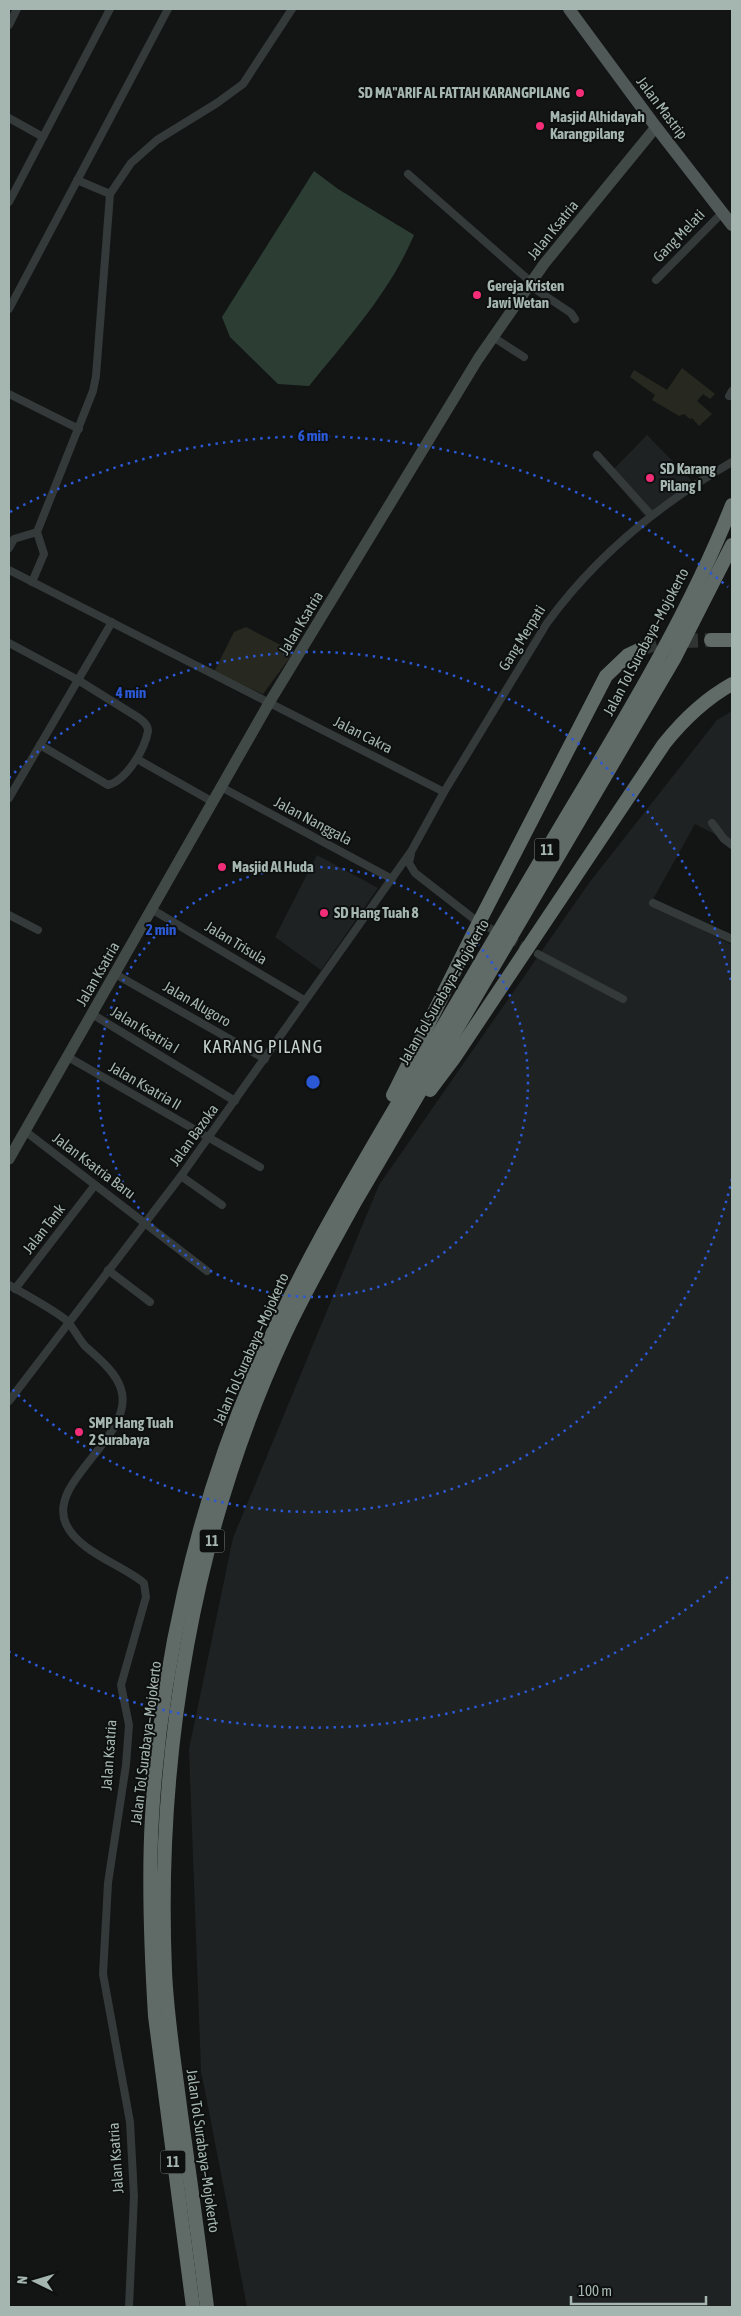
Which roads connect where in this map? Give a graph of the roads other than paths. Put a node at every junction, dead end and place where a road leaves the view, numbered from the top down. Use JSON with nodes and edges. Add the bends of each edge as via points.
{"nodes":[{"id":1,"x":17,"y":9,"type":"edge"},
{"id":2,"x":110,"y":9,"type":"edge"},
{"id":3,"x":168,"y":9,"type":"edge"},
{"id":4,"x":292,"y":9,"type":"edge"},
{"id":5,"x":568,"y":9,"type":"edge"},
{"id":6,"x":9,"y":25,"type":"edge"},
{"id":7,"x":9,"y":118,"type":"edge"},
{"id":8,"x":656,"y":127,"type":"junction"},
{"id":9,"x":43,"y":137,"type":"junction"},
{"id":10,"x":408,"y":174,"type":"dead end"},
{"id":11,"x":77,"y":180,"type":"junction"},
{"id":12,"x":110,"y":194,"type":"junction"},
{"id":13,"x":9,"y":202,"type":"edge"},
{"id":14,"x":723,"y":212,"type":"junction"},
{"id":15,"x":732,"y":225,"type":"edge"},
{"id":16,"x":656,"y":280,"type":"dead end"},
{"id":17,"x":530,"y":284,"type":"junction"},
{"id":18,"x":9,"y":309,"type":"edge"},
{"id":19,"x":575,"y":319,"type":"dead end"},
{"id":20,"x":493,"y":337,"type":"junction"},
{"id":21,"x":524,"y":357,"type":"dead end"},
{"id":22,"x":9,"y":394,"type":"edge"},
{"id":23,"x":79,"y":429,"type":"junction"},
{"id":24,"x":597,"y":455,"type":"dead end"},
{"id":25,"x":732,"y":462,"type":"edge"},
{"id":26,"x":732,"y":506,"type":"edge"},
{"id":27,"x":651,"y":515,"type":"junction"},
{"id":28,"x":37,"y":532,"type":"junction"},
{"id":29,"x":732,"y":545,"type":"edge"},
{"id":30,"x":9,"y":548,"type":"edge"},
{"id":31,"x":9,"y":570,"type":"edge"},
{"id":32,"x":32,"y":582,"type":"junction"},
{"id":33,"x":112,"y":622,"type":"junction"},
{"id":34,"x":711,"y":640,"type":"tunnel mouth"},
{"id":35,"x":732,"y":640,"type":"edge"},
{"id":36,"x":9,"y":643,"type":"edge"},
{"id":37,"x":643,"y":648,"type":"tunnel mouth"},
{"id":38,"x":78,"y":680,"type":"junction"},
{"id":39,"x":732,"y":684,"type":"edge"},
{"id":40,"x":270,"y":703,"type":"junction"},
{"id":41,"x":40,"y":745,"type":"junction"},
{"id":42,"x":137,"y":759,"type":"junction"},
{"id":43,"x":221,"y":787,"type":"junction"},
{"id":44,"x":444,"y":792,"type":"junction"},
{"id":45,"x":9,"y":798,"type":"edge"},
{"id":46,"x":213,"y":802,"type":"junction"},
{"id":47,"x":712,"y":823,"type":"dead end"},
{"id":48,"x":732,"y":845,"type":"edge"},
{"id":49,"x":412,"y":850,"type":"junction"},
{"id":50,"x":392,"y":879,"type":"junction"},
{"id":51,"x":653,"y":903,"type":"dead end"},
{"id":52,"x":153,"y":910,"type":"junction"},
{"id":53,"x":9,"y":915,"type":"edge"},
{"id":54,"x":474,"y":919,"type":"tunnel mouth"},
{"id":55,"x":38,"y":930,"type":"dead end"},
{"id":56,"x":732,"y":939,"type":"edge"},
{"id":57,"x":538,"y":954,"type":"tunnel mouth"},
{"id":58,"x":115,"y":974,"type":"junction"},
{"id":59,"x":623,"y":999,"type":"dead end"},
{"id":60,"x":304,"y":1000,"type":"junction"},
{"id":61,"x":92,"y":1014,"type":"junction"},
{"id":62,"x":68,"y":1057,"type":"junction"},
{"id":63,"x":265,"y":1059,"type":"junction"},
{"id":64,"x":235,"y":1101,"type":"junction"},
{"id":65,"x":25,"y":1131,"type":"junction"},
{"id":66,"x":208,"y":1138,"type":"junction"},
{"id":67,"x":389,"y":1145,"type":"junction"},
{"id":68,"x":9,"y":1159,"type":"edge"},
{"id":69,"x":362,"y":1164,"type":"junction"},
{"id":70,"x":260,"y":1167,"type":"dead end"},
{"id":71,"x":181,"y":1176,"type":"junction"},
{"id":72,"x":95,"y":1185,"type":"junction"},
{"id":73,"x":222,"y":1205,"type":"dead end"},
{"id":74,"x":146,"y":1223,"type":"junction"},
{"id":75,"x":108,"y":1270,"type":"junction"},
{"id":76,"x":207,"y":1271,"type":"dead end"},
{"id":77,"x":12,"y":1287,"type":"edge"},
{"id":78,"x":150,"y":1302,"type":"dead end"},
{"id":79,"x":68,"y":1322,"type":"junction"},
{"id":80,"x":9,"y":1400,"type":"edge"},
{"id":81,"x":159,"y":1971,"type":"junction"},
{"id":82,"x":162,"y":2016,"type":"junction"},
{"id":83,"x":129,"y":2307,"type":"edge"},
{"id":84,"x":193,"y":2307,"type":"edge"},
{"id":85,"x":207,"y":2307,"type":"edge"}],
"edges":[{"from":1,"to":6,"type":"street"},
{"from":2,"to":9,"type":"street"},
{"from":3,"to":11,"type":"street"},
{"from":4,"to":12,"type":"street","via":[[243,84],[217,104],[156,140],[131,164]]},
{"from":5,"to":8,"type":"main road","name":"Jalan Mastrip"},
{"from":7,"to":9,"type":"street"},
{"from":8,"to":14,"type":"main road","name":"Jalan Mastrip"},
{"from":8,"to":17,"type":"street","name":"Jalan Ksatria"},
{"from":9,"to":13,"type":"street"},
{"from":10,"to":17,"type":"street"},
{"from":11,"to":12,"type":"street"},
{"from":11,"to":18,"type":"street"},
{"from":12,"to":23,"type":"street","via":[[96,376]]},
{"from":14,"to":15,"type":"main road","name":"Jalan Mastrip"},
{"from":14,"to":16,"type":"street","name":"Gang Melati"},
{"from":17,"to":19,"type":"street"},
{"from":17,"to":20,"type":"street","name":"Jalan Ksatria"},
{"from":20,"to":21,"type":"street"},
{"from":20,"to":40,"type":"street","name":"Jalan Ksatria"},
{"from":22,"to":23,"type":"street"},
{"from":23,"to":28,"type":"street"},
{"from":24,"to":27,"type":"street"},
{"from":25,"to":27,"type":"street","name":"Gang Merpati"},
{"from":26,"to":69,"type":"highway","name":"Jalan Tol Surabaya–Mojokerto","number":"11","via":[[662,654]]},
{"from":27,"to":44,"type":"street","name":"Gang Merpati","via":[[562,602]]},
{"from":28,"to":30,"type":"street","via":[[14,539]]},
{"from":28,"to":32,"type":"street","via":[[44,554]]},
{"from":29,"to":67,"type":"highway","name":"Jalan Tol Surabaya–Mojokerto","number":"11","via":[[674,659]]},
{"from":31,"to":32,"type":"street","name":"Jalan Cakra"},
{"from":32,"to":33,"type":"street","name":"Jalan Cakra"},
{"from":33,"to":38,"type":"street"},
{"from":33,"to":40,"type":"street","name":"Jalan Cakra"},
{"from":34,"to":35,"type":"highway"},
{"from":36,"to":38,"type":"street"},
{"from":37,"to":69,"type":"highway","via":[[628,655],[606,676],[474,932]]},
{"from":38,"to":41,"type":"street"},
{"from":38,"to":42,"type":"street","via":[[146,723],[148,730]]},
{"from":39,"to":67,"type":"highway","via":[[710,697],[680,724],[664,744],[454,1058]]},
{"from":40,"to":43,"type":"street","name":"Jalan Ksatria"},
{"from":40,"to":44,"type":"street","name":"Jalan Cakra"},
{"from":41,"to":42,"type":"street","via":[[108,785],[116,783]]},
{"from":41,"to":45,"type":"street"},
{"from":42,"to":46,"type":"street"},
{"from":43,"to":46,"type":"street","name":"Jalan Ksatria"},
{"from":43,"to":50,"type":"street","name":"Jalan Nanggala"},
{"from":44,"to":49,"type":"street","name":"Gang Merpati"},
{"from":46,"to":52,"type":"street","name":"Jalan Ksatria"},
{"from":47,"to":48,"type":"street"},
{"from":49,"to":50,"type":"street","name":"Gang Merpati"},
{"from":49,"to":54,"type":"street","via":[[409,863],[415,873]]},
{"from":50,"to":60,"type":"street","name":"Jalan Bazoka"},
{"from":51,"to":56,"type":"street"},
{"from":52,"to":58,"type":"street","name":"Jalan Ksatria"},
{"from":52,"to":60,"type":"street","name":"Jalan Trisula"},
{"from":53,"to":55,"type":"street"},
{"from":57,"to":59,"type":"street"},
{"from":58,"to":61,"type":"street","name":"Jalan Ksatria"},
{"from":58,"to":63,"type":"street","name":"Jalan Alugoro"},
{"from":60,"to":63,"type":"street","name":"Jalan Bazoka"},
{"from":61,"to":62,"type":"street","name":"Jalan Ksatria"},
{"from":61,"to":64,"type":"street","name":"Jalan Ksatria I"},
{"from":62,"to":65,"type":"street","name":"Jalan Ksatria"},
{"from":62,"to":66,"type":"street","name":"Jalan Ksatria II"},
{"from":63,"to":64,"type":"street","name":"Jalan Bazoka"},
{"from":64,"to":66,"type":"street","name":"Jalan Bazoka"},
{"from":65,"to":68,"type":"street","name":"Jalan Ksatria"},
{"from":65,"to":72,"type":"street","name":"Jalan Ksatria Baru"},
{"from":66,"to":70,"type":"street","name":"Jalan Ksatria II"},
{"from":66,"to":71,"type":"street","name":"Jalan Bazoka"},
{"from":67,"to":81,"type":"highway","name":"Jalan Tol Surabaya–Mojokerto","number":"11","via":[[355,1202],[285,1336],[250,1420],[201,1580],[179,1693],[166,1811]]},
{"from":69,"to":81,"type":"highway","name":"Jalan Tol Surabaya–Mojokerto","number":"11","via":[[291,1293],[253,1377],[213,1488],[187,1578],[166,1696],[152,1817]]},
{"from":71,"to":73,"type":"street"},
{"from":71,"to":74,"type":"street","name":"Jalan Bazoka"},
{"from":72,"to":74,"type":"street","name":"Jalan Ksatria Baru"},
{"from":72,"to":77,"type":"street","name":"Jalan Tank"},
{"from":74,"to":75,"type":"street","name":"Jalan Bazoka"},
{"from":74,"to":76,"type":"street","name":"Jalan Ksatria Baru"},
{"from":75,"to":78,"type":"street"},
{"from":75,"to":79,"type":"street","name":"Jalan Bazoka"},
{"from":77,"to":79,"type":"street","name":"Jalan Ksatria"},
{"from":79,"to":80,"type":"street","name":"Jalan Bazoka"},
{"from":79,"to":83,"type":"street","name":"Jalan Ksatria","via":[[83,1344],[114,1376],[123,1400],[112,1430],[70,1490],[62,1514],[66,1526],[84,1545],[144,1583],[146,1597],[121,1686],[129,1725],[108,1883],[103,1974],[130,2122],[134,2196]]},
{"from":81,"to":82,"type":"highway","name":"Jalan Tol Surabaya–Mojokerto","number":"11"},
{"from":82,"to":84,"type":"highway","name":"Jalan Tol Surabaya–Mojokerto","number":"11"},
{"from":82,"to":85,"type":"highway","name":"Jalan Tol Surabaya–Mojokerto","number":"11"}]}
